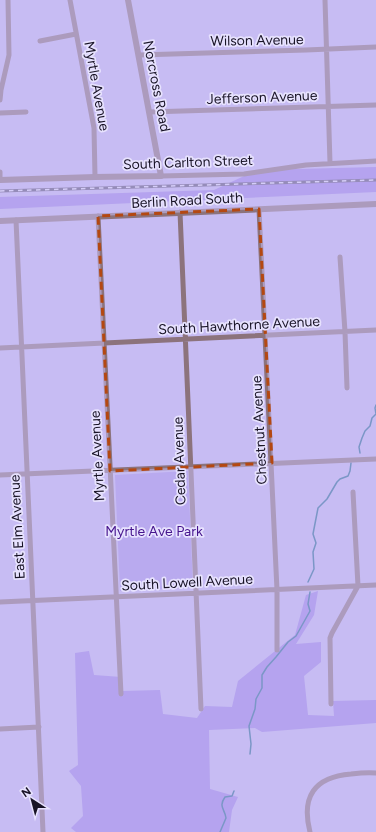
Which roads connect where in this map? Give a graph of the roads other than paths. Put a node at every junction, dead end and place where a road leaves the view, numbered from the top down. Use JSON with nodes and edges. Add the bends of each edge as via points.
{"nodes":[{"id":1,"x":8,"y":0,"type":"edge"},
{"id":2,"x":70,"y":0,"type":"edge"},
{"id":3,"x":128,"y":0,"type":"edge"},
{"id":4,"x":325,"y":0,"type":"edge"},
{"id":5,"x":76,"y":34,"type":"junction"},
{"id":6,"x":40,"y":41,"type":"dead end"},
{"id":7,"x":376,"y":47,"type":"edge"},
{"id":8,"x":327,"y":50,"type":"junction"},
{"id":9,"x":139,"y":55,"type":"junction"},
{"id":10,"x":0,"y":100,"type":"edge"},
{"id":11,"x":376,"y":105,"type":"edge"},
{"id":12,"x":328,"y":107,"type":"junction"},
{"id":13,"x":26,"y":112,"type":"dead end"},
{"id":14,"x":149,"y":112,"type":"junction"},
{"id":15,"x":0,"y":113,"type":"edge"},
{"id":16,"x":376,"y":161,"type":"edge"},
{"id":17,"x":330,"y":163,"type":"junction"},
{"id":18,"x":0,"y":172,"type":"edge"},
{"id":19,"x":162,"y":176,"type":"junction"},
{"id":20,"x":95,"y":177,"type":"junction"},
{"id":21,"x":0,"y":180,"type":"edge"},
{"id":22,"x":376,"y":204,"type":"edge"},
{"id":23,"x":259,"y":209,"type":"junction"},
{"id":24,"x":180,"y":212,"type":"junction"},
{"id":25,"x":98,"y":216,"type":"junction"},
{"id":26,"x":16,"y":220,"type":"junction"},
{"id":27,"x":0,"y":221,"type":"edge"},
{"id":28,"x":340,"y":258,"type":"dead end"},
{"id":29,"x":376,"y":330,"type":"edge"},
{"id":30,"x":345,"y":332,"type":"junction"},
{"id":31,"x":266,"y":337,"type":"junction"},
{"id":32,"x":186,"y":339,"type":"junction"},
{"id":33,"x":104,"y":343,"type":"junction"},
{"id":34,"x":22,"y":347,"type":"junction"},
{"id":35,"x":0,"y":348,"type":"edge"},
{"id":36,"x":347,"y":388,"type":"dead end"},
{"id":37,"x":376,"y":459,"type":"edge"},
{"id":38,"x":272,"y":463,"type":"junction"},
{"id":39,"x":191,"y":467,"type":"junction"},
{"id":40,"x":110,"y":471,"type":"junction"},
{"id":41,"x":27,"y":474,"type":"junction"},
{"id":42,"x":0,"y":475,"type":"edge"},
{"id":43,"x":353,"y":492,"type":"dead end"},
{"id":44,"x":376,"y":585,"type":"edge"},
{"id":45,"x":358,"y":586,"type":"junction"},
{"id":46,"x":277,"y":590,"type":"junction"},
{"id":47,"x":196,"y":594,"type":"junction"},
{"id":48,"x":116,"y":597,"type":"junction"},
{"id":49,"x":33,"y":601,"type":"junction"},
{"id":50,"x":0,"y":602,"type":"edge"},
{"id":51,"x":277,"y":650,"type":"dead end"},
{"id":52,"x":121,"y":694,"type":"dead end"},
{"id":53,"x":331,"y":704,"type":"dead end"},
{"id":54,"x":201,"y":709,"type":"dead end"},
{"id":55,"x":39,"y":727,"type":"junction"},
{"id":56,"x":0,"y":729,"type":"edge"},
{"id":57,"x":376,"y":773,"type":"edge"},
{"id":58,"x":43,"y":832,"type":"edge"},
{"id":59,"x":310,"y":832,"type":"edge"}],
"edges":[{"from":1,"to":10,"type":"street","via":[[9,55]]},
{"from":2,"to":5,"type":"street","name":"Myrtle Avenue"},
{"from":3,"to":9,"type":"street","name":"Norcross Road"},
{"from":4,"to":8,"type":"street"},
{"from":5,"to":6,"type":"street"},
{"from":5,"to":20,"type":"street","name":"Myrtle Avenue","via":[[94,128]]},
{"from":7,"to":8,"type":"street","name":"Wilson Avenue"},
{"from":8,"to":9,"type":"street","name":"Wilson Avenue"},
{"from":8,"to":12,"type":"street"},
{"from":9,"to":14,"type":"street","name":"Norcross Road"},
{"from":11,"to":12,"type":"street","name":"Jefferson Avenue"},
{"from":12,"to":14,"type":"street","name":"Jefferson Avenue"},
{"from":12,"to":17,"type":"street"},
{"from":13,"to":15,"type":"street"},
{"from":14,"to":19,"type":"street","name":"Norcross Road"},
{"from":16,"to":17,"type":"street","name":"South Carlton Street"},
{"from":17,"to":19,"type":"street","name":"South Carlton Street","via":[[244,174]]},
{"from":18,"to":21,"type":"street"},
{"from":19,"to":20,"type":"street","name":"South Carlton Street"},
{"from":20,"to":21,"type":"street","name":"South Carlton Street"},
{"from":22,"to":23,"type":"street","name":"Berlin Road South"},
{"from":23,"to":24,"type":"street","name":"Berlin Road South"},
{"from":23,"to":31,"type":"street","name":"Chestnut Avenue"},
{"from":24,"to":25,"type":"street","name":"Berlin Road South"},
{"from":24,"to":32,"type":"street","name":"Cedar Avenue"},
{"from":25,"to":26,"type":"street","name":"Berlin Road South"},
{"from":25,"to":33,"type":"street","name":"Myrtle Avenue"},
{"from":26,"to":27,"type":"street","name":"Berlin Road South"},
{"from":26,"to":34,"type":"street","name":"East Elm Avenue"},
{"from":28,"to":30,"type":"street"},
{"from":29,"to":30,"type":"street","name":"South Hawthorne Avenue"},
{"from":30,"to":31,"type":"street","name":"South Hawthorne Avenue"},
{"from":30,"to":36,"type":"street"},
{"from":31,"to":32,"type":"street","name":"South Hawthorne Avenue"},
{"from":31,"to":38,"type":"street","name":"Chestnut Avenue"},
{"from":32,"to":33,"type":"street","name":"South Hawthorne Avenue"},
{"from":32,"to":39,"type":"street","name":"Cedar Avenue"},
{"from":33,"to":34,"type":"street","name":"South Hawthorne Avenue"},
{"from":33,"to":40,"type":"street","name":"Myrtle Avenue"},
{"from":34,"to":35,"type":"street","name":"South Hawthorne Avenue"},
{"from":34,"to":41,"type":"street","name":"East Elm Avenue"},
{"from":37,"to":38,"type":"street"},
{"from":38,"to":39,"type":"street"},
{"from":38,"to":46,"type":"street","name":"Chestnut Avenue"},
{"from":39,"to":40,"type":"street"},
{"from":39,"to":47,"type":"street","name":"Cedar Avenue"},
{"from":40,"to":41,"type":"street"},
{"from":40,"to":48,"type":"street","name":"Myrtle Avenue"},
{"from":41,"to":42,"type":"street"},
{"from":41,"to":49,"type":"street","name":"East Elm Avenue"},
{"from":43,"to":45,"type":"street"},
{"from":44,"to":45,"type":"street","name":"South Lowell Avenue"},
{"from":45,"to":46,"type":"street","name":"South Lowell Avenue"},
{"from":45,"to":53,"type":"street","via":[[330,638]]},
{"from":46,"to":47,"type":"street","name":"South Lowell Avenue"},
{"from":46,"to":51,"type":"street","name":"Chestnut Avenue"},
{"from":47,"to":48,"type":"street","name":"South Lowell Avenue"},
{"from":47,"to":54,"type":"street","name":"Cedar Avenue"},
{"from":48,"to":49,"type":"street","name":"South Lowell Avenue"},
{"from":48,"to":52,"type":"street","name":"Myrtle Avenue"},
{"from":49,"to":50,"type":"street","name":"South Lowell Avenue"},
{"from":49,"to":55,"type":"street","name":"East Elm Avenue"},
{"from":55,"to":56,"type":"street"},
{"from":55,"to":58,"type":"street","name":"East Elm Avenue"},
{"from":57,"to":59,"type":"street","via":[[331,778],[317,786],[307,807]]}]}
